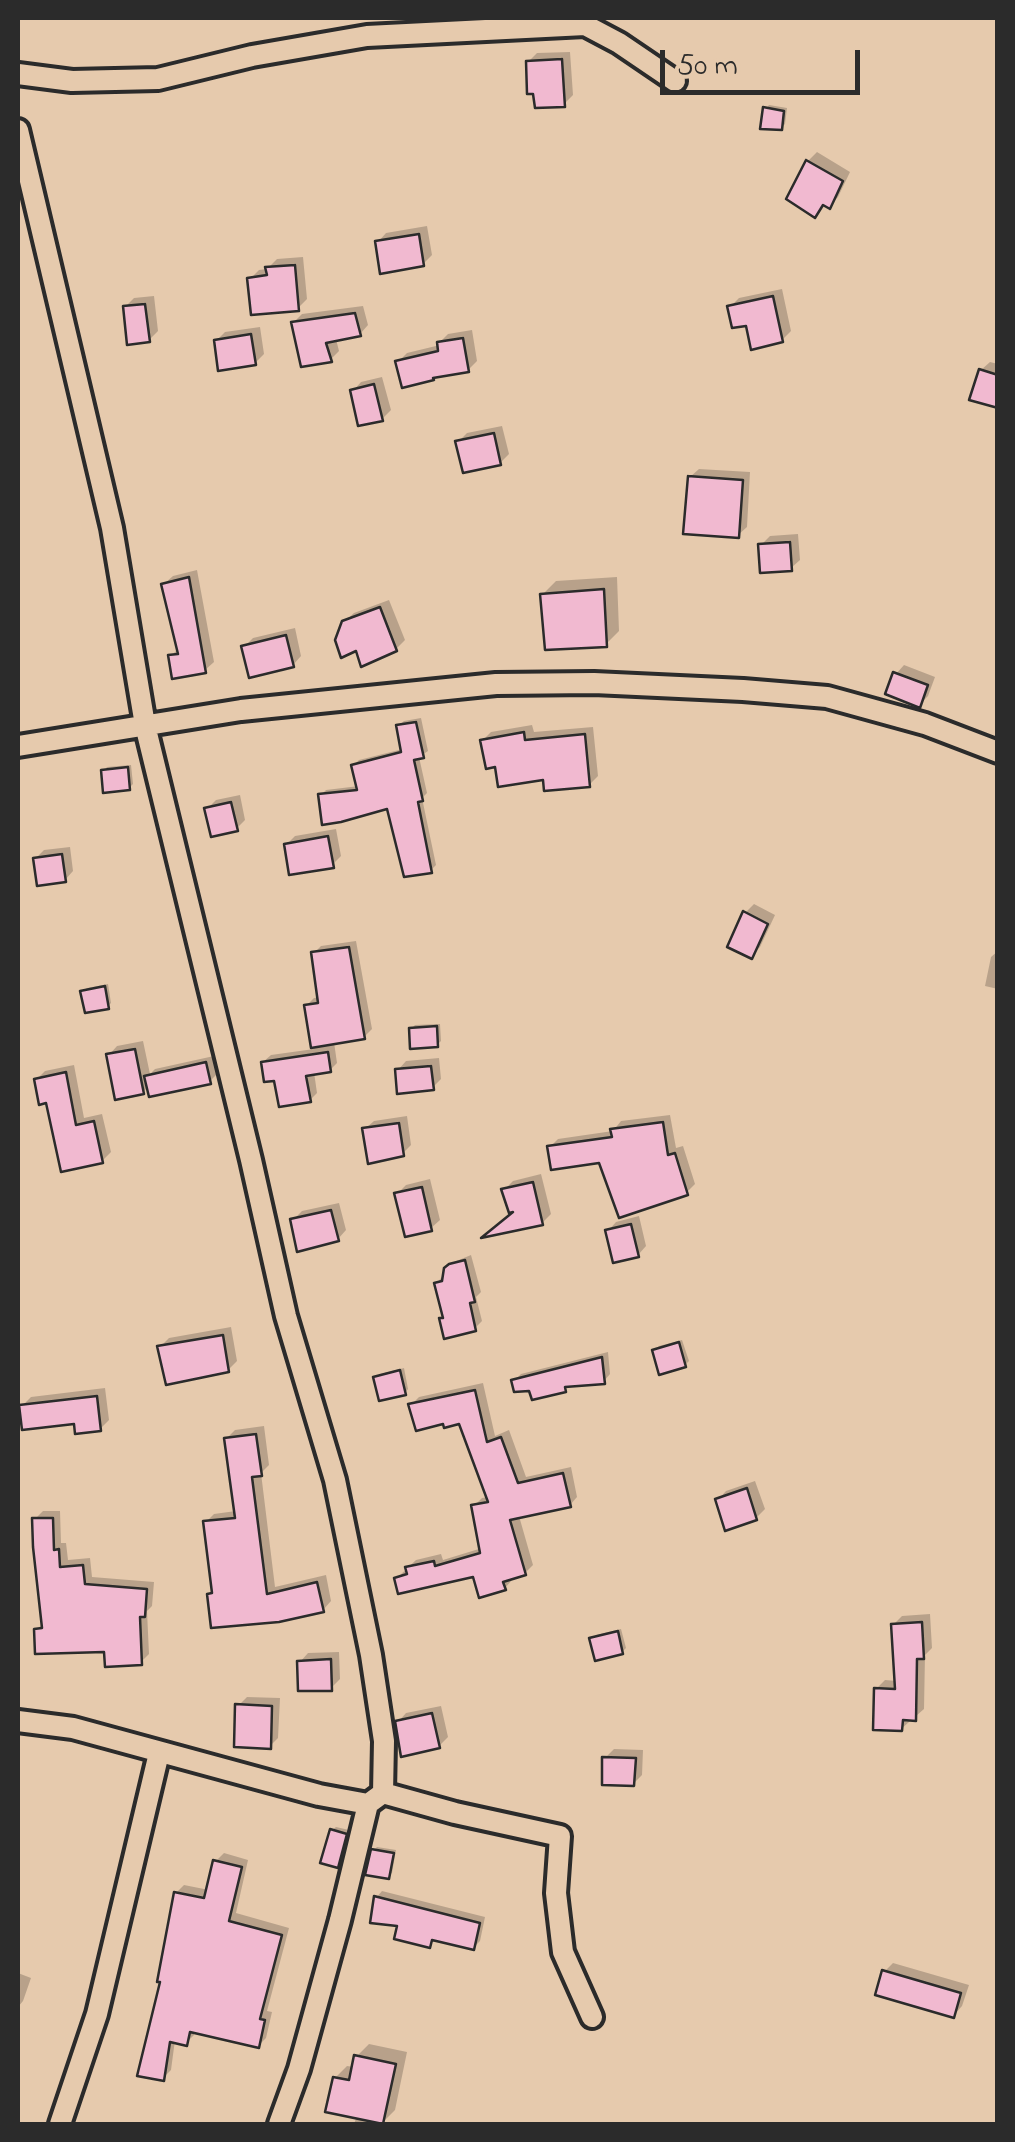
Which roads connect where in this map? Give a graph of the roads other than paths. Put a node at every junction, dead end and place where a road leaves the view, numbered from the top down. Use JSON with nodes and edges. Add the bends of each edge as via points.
{"nodes":[{"id":1,"x":18,"y":74,"type":"edge"},
{"id":2,"x":675,"y":81,"type":"dead end"},
{"id":3,"x":18,"y":130,"type":"edge"},
{"id":4,"x":145,"y":725,"type":"junction"},
{"id":5,"x":18,"y":746,"type":"edge"},
{"id":6,"x":998,"y":752,"type":"edge"},
{"id":7,"x":18,"y":1721,"type":"edge"},
{"id":8,"x":159,"y":1753,"type":"junction"},
{"id":9,"x":376,"y":1798,"type":"junction"},
{"id":10,"x":592,"y":2017,"type":"dead end"},
{"id":11,"x":60,"y":2124,"type":"edge"},
{"id":12,"x":279,"y":2124,"type":"edge"}],
"edges":[{"from":1,"to":2,"type":"street","via":[[72,81],[158,79],[367,36],[585,26]]},
{"from":3,"to":4,"type":"street","via":[[112,528]]},
{"from":4,"to":5,"type":"street"},
{"from":4,"to":6,"type":"street","via":[[496,684],[594,682],[828,697]]},
{"from":4,"to":9,"type":"street","via":[[286,1316],[335,1480],[384,1741]]},
{"from":7,"to":8,"type":"street","via":[[73,1728]]},
{"from":8,"to":9,"type":"street","via":[[319,1795]]},
{"from":8,"to":11,"type":"street","via":[[97,2014]]},
{"from":9,"to":10,"type":"street","via":[[560,1836],[556,1893],[563,1952]]},
{"from":9,"to":12,"type":"street"}]}
